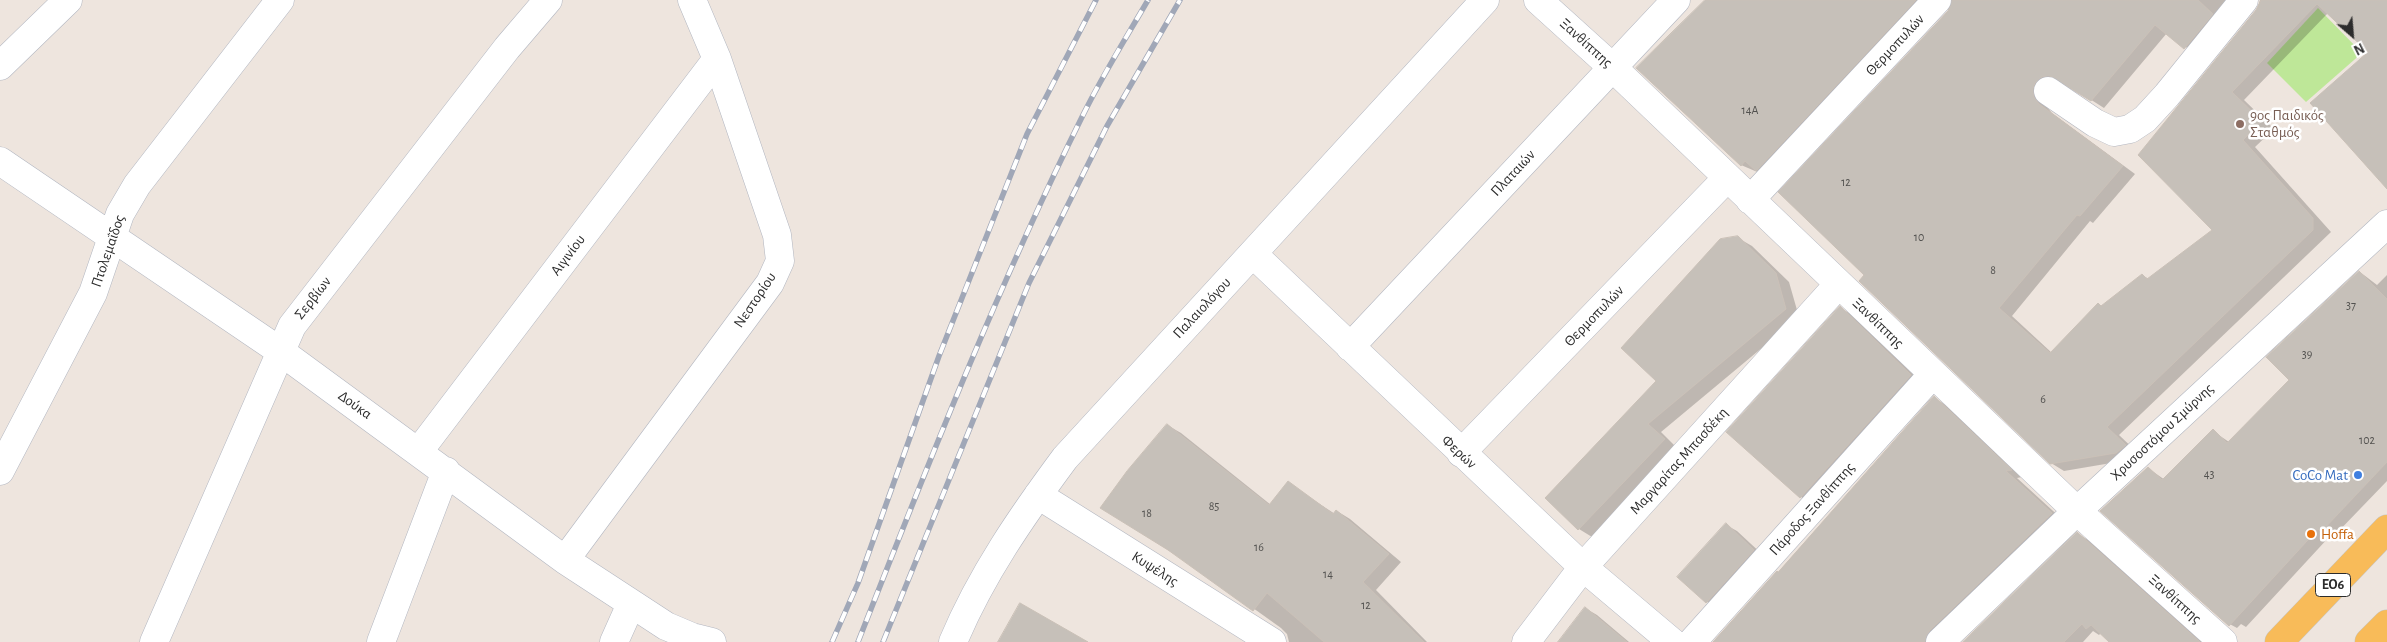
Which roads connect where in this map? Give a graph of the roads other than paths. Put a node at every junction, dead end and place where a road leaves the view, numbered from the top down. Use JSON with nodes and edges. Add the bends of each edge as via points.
{"nodes":[{"id":1,"x":68,"y":0,"type":"edge"},
{"id":2,"x":280,"y":0,"type":"edge"},
{"id":3,"x":548,"y":0,"type":"edge"},
{"id":4,"x":692,"y":0,"type":"edge"},
{"id":5,"x":1485,"y":0,"type":"edge"},
{"id":6,"x":1538,"y":0,"type":"edge"},
{"id":7,"x":1676,"y":0,"type":"edge"},
{"id":8,"x":1937,"y":0,"type":"edge"},
{"id":9,"x":2244,"y":0,"type":"edge"},
{"id":10,"x":717,"y":58,"type":"junction"},
{"id":11,"x":0,"y":66,"type":"edge"},
{"id":12,"x":1612,"y":67,"type":"junction"},
{"id":13,"x":2048,"y":91,"type":"dead end"},
{"id":14,"x":0,"y":161,"type":"edge"},
{"id":15,"x":1727,"y":178,"type":"junction"},
{"id":16,"x":1750,"y":200,"type":"junction"},
{"id":17,"x":2387,"y":224,"type":"edge"},
{"id":18,"x":112,"y":236,"type":"junction"},
{"id":19,"x":1253,"y":254,"type":"junction"},
{"id":20,"x":1838,"y":284,"type":"junction"},
{"id":21,"x":1350,"y":348,"type":"junction"},
{"id":22,"x":280,"y":351,"type":"junction"},
{"id":23,"x":1932,"y":375,"type":"junction"},
{"id":24,"x":419,"y":451,"type":"junction"},
{"id":25,"x":1461,"y":453,"type":"junction"},
{"id":26,"x":0,"y":471,"type":"edge"},
{"id":27,"x":446,"y":471,"type":"junction"},
{"id":28,"x":1038,"y":495,"type":"junction"},
{"id":29,"x":2077,"y":511,"type":"junction"},
{"id":30,"x":2387,"y":529,"type":"edge"},
{"id":31,"x":565,"y":560,"type":"junction"},
{"id":32,"x":1583,"y":567,"type":"junction"},
{"id":33,"x":631,"y":604,"type":"junction"},
{"id":34,"x":2387,"y":624,"type":"edge"},
{"id":35,"x":154,"y":642,"type":"edge"},
{"id":36,"x":381,"y":642,"type":"edge"},
{"id":37,"x":614,"y":642,"type":"edge"},
{"id":38,"x":712,"y":642,"type":"edge"},
{"id":39,"x":953,"y":642,"type":"edge"},
{"id":40,"x":1272,"y":642,"type":"edge"},
{"id":41,"x":1526,"y":642,"type":"edge"},
{"id":42,"x":1672,"y":642,"type":"edge"},
{"id":43,"x":1692,"y":642,"type":"edge"},
{"id":44,"x":1940,"y":642,"type":"edge"},
{"id":45,"x":2223,"y":642,"type":"edge"},
{"id":46,"x":2279,"y":642,"type":"edge"},
{"id":47,"x":2370,"y":642,"type":"edge"}],
"edges":[{"from":1,"to":11,"type":"street"},
{"from":2,"to":18,"type":"street","name":"Πτολεμαΐδος","via":[[137,185],[120,214]]},
{"from":3,"to":22,"type":"street","name":"Σερβίων","via":[[292,326]]},
{"from":4,"to":10,"type":"street","name":"Νεστορίου"},
{"from":5,"to":19,"type":"street","name":"Παλαιολόγου"},
{"from":6,"to":12,"type":"street","name":"Ξανθίππης"},
{"from":7,"to":12,"type":"street","name":"Πλαταιών"},
{"from":8,"to":16,"type":"street","name":"Θερμοπυλών"},
{"from":9,"to":13,"type":"street","via":[[2167,95],[2145,119],[2130,129],[2114,132],[2094,123]]},
{"from":10,"to":24,"type":"street","name":"Αιγινίου"},
{"from":10,"to":31,"type":"street","name":"Νεστορίου","via":[[777,235],[780,260],[770,283]]},
{"from":12,"to":15,"type":"street","name":"Ξανθίππης"},
{"from":12,"to":21,"type":"street","name":"Πλαταιών"},
{"from":14,"to":18,"type":"street","name":"Δούκα"},
{"from":15,"to":16,"type":"street","name":"Ξανθίππης"},
{"from":15,"to":25,"type":"street","name":"Θερμοπυλών"},
{"from":16,"to":20,"type":"street","name":"Ξανθίππης"},
{"from":17,"to":29,"type":"street","name":"Χρυσοστόμου Σμύρνης"},
{"from":18,"to":22,"type":"street","name":"Δούκα"},
{"from":18,"to":26,"type":"street","name":"Πτολεμαΐδος","via":[[93,293]]},
{"from":19,"to":21,"type":"street","name":"Φερών"},
{"from":19,"to":28,"type":"street","name":"Παλαιολόγου","via":[[1097,422]]},
{"from":20,"to":23,"type":"street","name":"Ξανθίππης"},
{"from":20,"to":32,"type":"street","name":"Μαργαρίτας Μπασδέκη"},
{"from":21,"to":25,"type":"street","name":"Φερών"},
{"from":22,"to":24,"type":"street","name":"Δούκα"},
{"from":22,"to":35,"type":"street","name":"Σερβίων"},
{"from":23,"to":29,"type":"street","name":"Ξανθίππης"},
{"from":23,"to":43,"type":"street","name":"Πάροδος Ξανθίππης"},
{"from":24,"to":27,"type":"street","name":"Δούκα"},
{"from":25,"to":32,"type":"street","name":"Φερών"},
{"from":27,"to":31,"type":"street","name":"Δούκα"},
{"from":27,"to":36,"type":"street"},
{"from":28,"to":39,"type":"street","name":"Παλαιολόγου","via":[[1010,533]]},
{"from":28,"to":40,"type":"street","name":"Κυψέλης"},
{"from":29,"to":44,"type":"street","name":"Χρυσοστόμου Σμύρνης"},
{"from":29,"to":45,"type":"street","name":"Ξανθίππης"},
{"from":30,"to":46,"type":"main road","number":"ΕΟ6"},
{"from":31,"to":33,"type":"street","name":"Δούκα"},
{"from":32,"to":41,"type":"street","name":"Μαργαρίτας Μπασδέκη"},
{"from":32,"to":42,"type":"street","name":"Φερών"},
{"from":33,"to":37,"type":"street"},
{"from":33,"to":38,"type":"street","name":"Δούκα","via":[[666,626]]},
{"from":34,"to":47,"type":"main road"}]}
